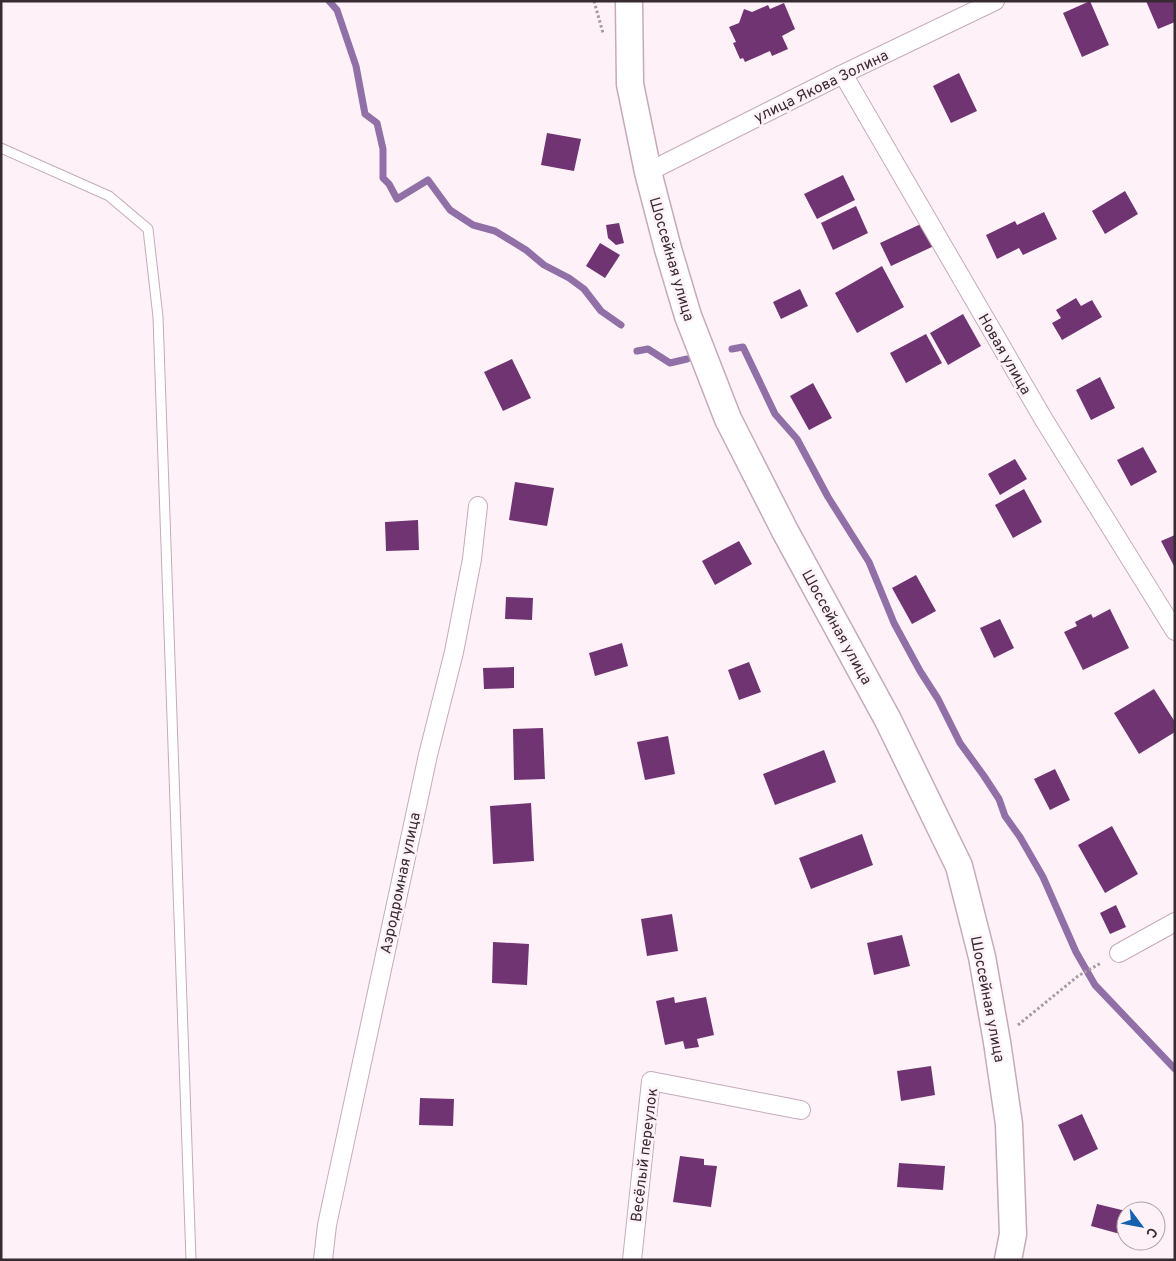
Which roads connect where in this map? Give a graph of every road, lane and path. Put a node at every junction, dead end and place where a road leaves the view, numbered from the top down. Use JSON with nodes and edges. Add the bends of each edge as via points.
{"nodes":[{"id":1,"x":628,"y":1,"type":"edge"},
{"id":2,"x":995,"y":1,"type":"edge"},
{"id":3,"x":843,"y":74,"type":"junction"},
{"id":4,"x":1,"y":148,"type":"edge"},
{"id":5,"x":648,"y":172,"type":"junction"},
{"id":6,"x":478,"y":506,"type":"dead end"},
{"id":7,"x":1175,"y":631,"type":"edge"},
{"id":8,"x":1175,"y":922,"type":"edge"},
{"id":9,"x":1119,"y":953,"type":"dead end"},
{"id":10,"x":1093,"y":968,"type":"dead end"},
{"id":11,"x":997,"y":1042,"type":"junction"},
{"id":12,"x":801,"y":1110,"type":"dead end"},
{"id":13,"x":190,"y":1260,"type":"edge"},
{"id":14,"x":323,"y":1260,"type":"edge"},
{"id":15,"x":632,"y":1260,"type":"edge"},
{"id":16,"x":1008,"y":1260,"type":"edge"}],
"edges":[{"from":1,"to":5,"type":"main road","name":"Шоссейная улица","via":[[630,84]]},
{"from":2,"to":3,"type":"street","name":"улица Якова Золина"},
{"from":3,"to":5,"type":"street","name":"улица Якова Золина"},
{"from":3,"to":7,"type":"street","name":"Новая улица","via":[[1044,420]]},
{"from":4,"to":13,"type":"lane","via":[[109,196],[148,229],[158,317]]},
{"from":5,"to":11,"type":"main road","name":"Шоссейная улица","via":[[688,316],[728,419],[888,720],[960,866],[982,957]]},
{"from":6,"to":14,"type":"street","name":"Аэродромная улица","via":[[472,559],[454,652],[428,755],[327,1225]]},
{"from":8,"to":9,"type":"street"},
{"from":10,"to":11,"type":"path","via":[[1078,976]]},
{"from":11,"to":16,"type":"main road","name":"Шоссейная улица","via":[[1009,1124],[1013,1234]]},
{"from":12,"to":15,"type":"street","name":"Весёлый переулок","via":[[651,1081]]}]}
